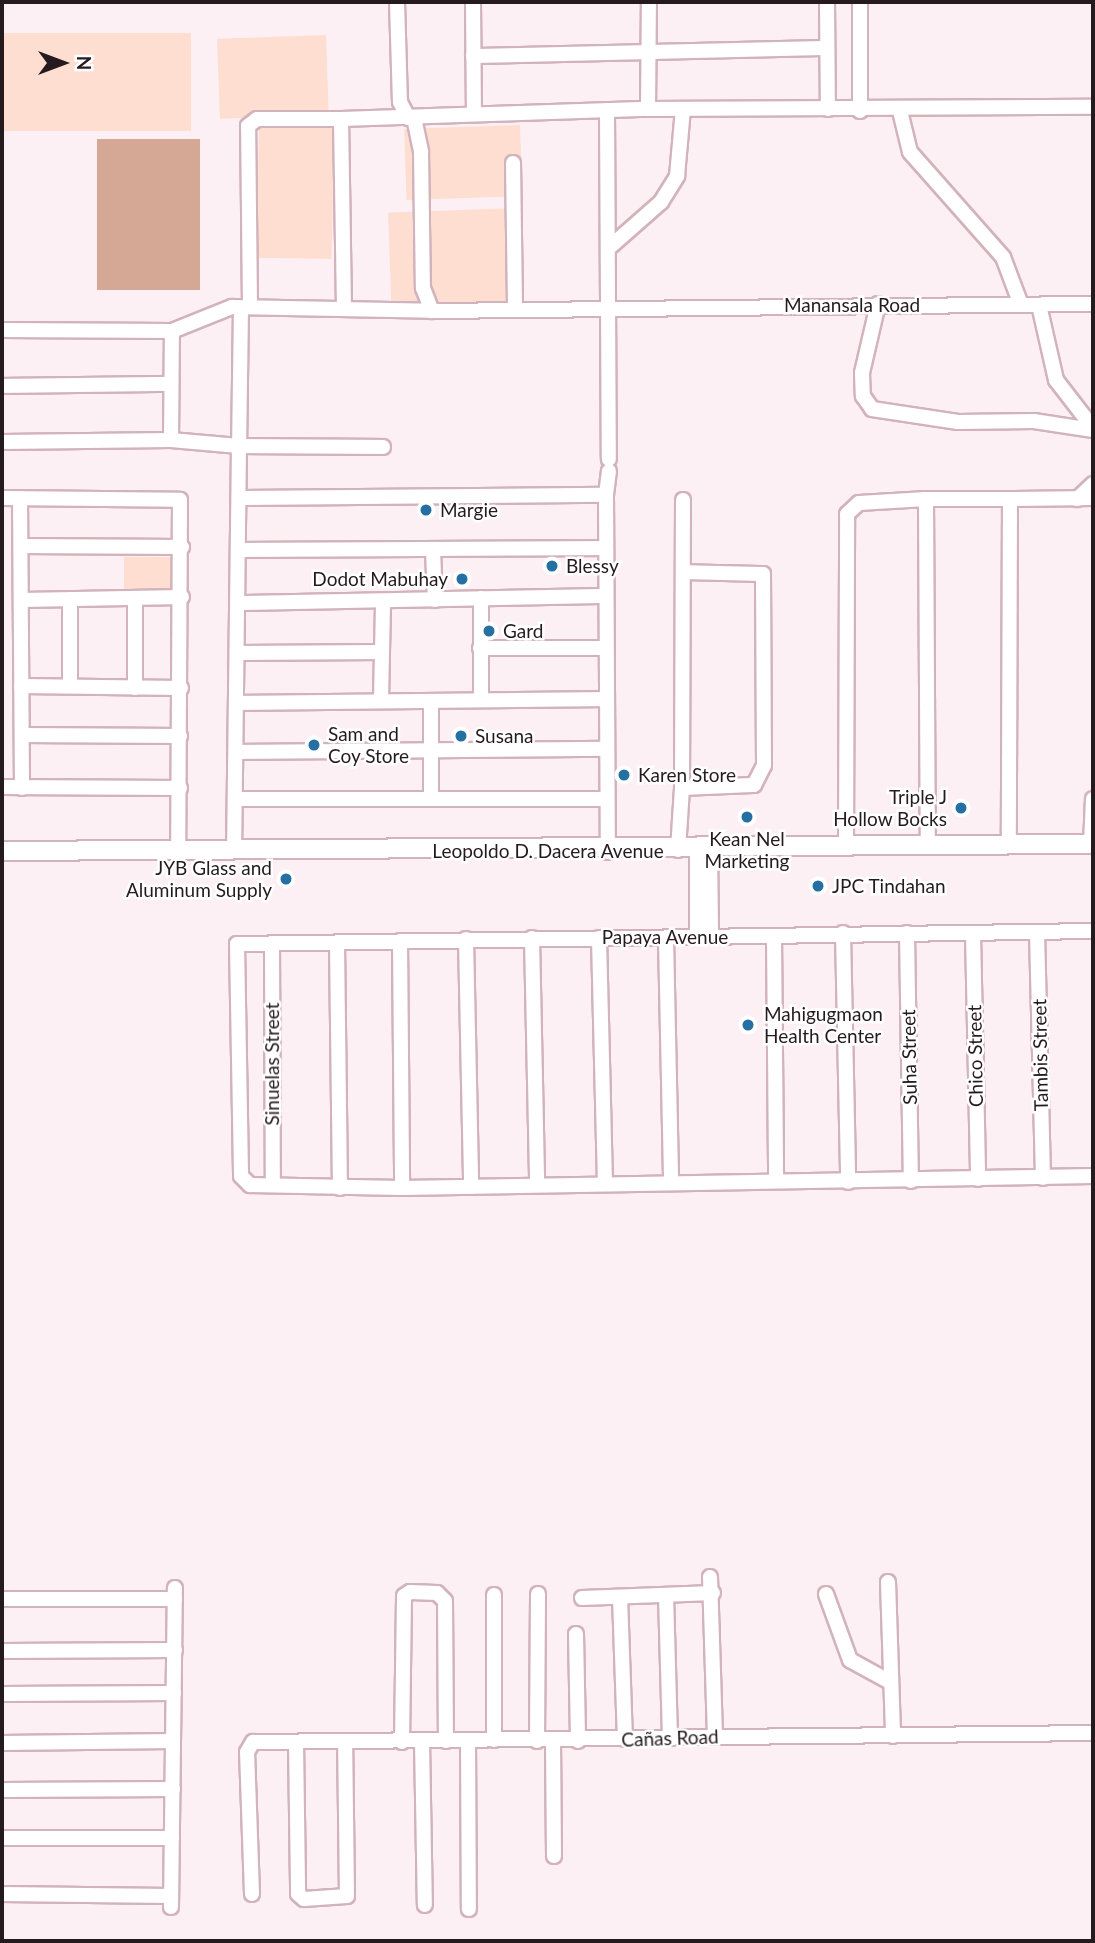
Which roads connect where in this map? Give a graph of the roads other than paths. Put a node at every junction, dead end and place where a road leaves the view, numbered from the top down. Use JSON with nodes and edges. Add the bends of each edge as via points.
{"nodes":[{"id":1,"x":397,"y":2,"type":"edge"},
{"id":2,"x":473,"y":2,"type":"edge"},
{"id":3,"x":649,"y":2,"type":"edge"},
{"id":4,"x":827,"y":2,"type":"edge"},
{"id":5,"x":860,"y":2,"type":"edge"},
{"id":6,"x":827,"y":48,"type":"junction"},
{"id":7,"x":649,"y":50,"type":"junction"},
{"id":8,"x":473,"y":56,"type":"junction"},
{"id":9,"x":1093,"y":107,"type":"edge"},
{"id":10,"x":648,"y":109,"type":"junction"},
{"id":11,"x":683,"y":109,"type":"junction"},
{"id":12,"x":828,"y":109,"type":"junction"},
{"id":13,"x":607,"y":110,"type":"junction"},
{"id":14,"x":860,"y":111,"type":"junction"},
{"id":15,"x":900,"y":111,"type":"junction"},
{"id":16,"x":474,"y":112,"type":"junction"},
{"id":17,"x":411,"y":118,"type":"junction"},
{"id":18,"x":341,"y":119,"type":"junction"},
{"id":19,"x":513,"y":163,"type":"dead end"},
{"id":20,"x":611,"y":246,"type":"junction"},
{"id":21,"x":878,"y":304,"type":"junction"},
{"id":22,"x":1093,"y":304,"type":"edge"},
{"id":23,"x":1021,"y":305,"type":"junction"},
{"id":24,"x":1039,"y":305,"type":"junction"},
{"id":25,"x":246,"y":307,"type":"junction"},
{"id":26,"x":611,"y":307,"type":"junction"},
{"id":27,"x":344,"y":309,"type":"junction"},
{"id":28,"x":515,"y":309,"type":"junction"},
{"id":29,"x":432,"y":312,"type":"junction"},
{"id":30,"x":2,"y":330,"type":"edge"},
{"id":31,"x":172,"y":331,"type":"junction"},
{"id":32,"x":171,"y":384,"type":"junction"},
{"id":33,"x":2,"y":386,"type":"edge"},
{"id":34,"x":1093,"y":429,"type":"edge"},
{"id":35,"x":171,"y":440,"type":"junction"},
{"id":36,"x":2,"y":442,"type":"edge"},
{"id":37,"x":239,"y":446,"type":"junction"},
{"id":38,"x":383,"y":447,"type":"dead end"},
{"id":39,"x":1093,"y":484,"type":"edge"},
{"id":40,"x":606,"y":495,"type":"junction"},
{"id":41,"x":2,"y":498,"type":"edge"},
{"id":42,"x":20,"y":498,"type":"junction"},
{"id":43,"x":240,"y":498,"type":"junction"},
{"id":44,"x":1093,"y":498,"type":"edge"},
{"id":45,"x":926,"y":499,"type":"junction"},
{"id":46,"x":1010,"y":499,"type":"junction"},
{"id":47,"x":1077,"y":499,"type":"junction"},
{"id":48,"x":683,"y":500,"type":"dead end"},
{"id":49,"x":21,"y":546,"type":"junction"},
{"id":50,"x":182,"y":547,"type":"junction"},
{"id":51,"x":606,"y":548,"type":"junction"},
{"id":52,"x":433,"y":549,"type":"junction"},
{"id":53,"x":239,"y":550,"type":"junction"},
{"id":54,"x":683,"y":572,"type":"junction"},
{"id":55,"x":606,"y":596,"type":"junction"},
{"id":56,"x":182,"y":597,"type":"junction"},
{"id":57,"x":135,"y":598,"type":"junction"},
{"id":58,"x":481,"y":598,"type":"junction"},
{"id":59,"x":70,"y":599,"type":"junction"},
{"id":60,"x":22,"y":600,"type":"junction"},
{"id":61,"x":435,"y":600,"type":"junction"},
{"id":62,"x":383,"y":601,"type":"junction"},
{"id":63,"x":238,"y":603,"type":"junction"},
{"id":64,"x":480,"y":648,"type":"junction"},
{"id":65,"x":605,"y":648,"type":"junction"},
{"id":66,"x":381,"y":652,"type":"junction"},
{"id":67,"x":239,"y":653,"type":"junction"},
{"id":68,"x":21,"y":686,"type":"junction"},
{"id":69,"x":70,"y":686,"type":"junction"},
{"id":70,"x":135,"y":688,"type":"junction"},
{"id":71,"x":181,"y":688,"type":"junction"},
{"id":72,"x":604,"y":699,"type":"junction"},
{"id":73,"x":381,"y":700,"type":"junction"},
{"id":74,"x":481,"y":700,"type":"junction"},
{"id":75,"x":431,"y":701,"type":"junction"},
{"id":76,"x":239,"y":702,"type":"junction"},
{"id":77,"x":22,"y":734,"type":"junction"},
{"id":78,"x":180,"y":736,"type":"junction"},
{"id":79,"x":431,"y":749,"type":"junction"},
{"id":80,"x":604,"y":749,"type":"junction"},
{"id":81,"x":238,"y":752,"type":"junction"},
{"id":82,"x":2,"y":787,"type":"edge"},
{"id":83,"x":22,"y":788,"type":"junction"},
{"id":84,"x":180,"y":788,"type":"junction"},
{"id":85,"x":682,"y":788,"type":"junction"},
{"id":86,"x":236,"y":799,"type":"junction"},
{"id":87,"x":431,"y":799,"type":"junction"},
{"id":88,"x":606,"y":799,"type":"junction"},
{"id":89,"x":1093,"y":799,"type":"edge"},
{"id":90,"x":846,"y":844,"type":"junction"},
{"id":91,"x":928,"y":844,"type":"junction"},
{"id":92,"x":1009,"y":844,"type":"junction"},
{"id":93,"x":1092,"y":844,"type":"edge"},
{"id":94,"x":703,"y":849,"type":"junction"},
{"id":95,"x":678,"y":850,"type":"junction"},
{"id":96,"x":2,"y":851,"type":"edge"},
{"id":97,"x":178,"y":851,"type":"junction"},
{"id":98,"x":234,"y":851,"type":"junction"},
{"id":99,"x":608,"y":852,"type":"junction"},
{"id":100,"x":1093,"y":931,"type":"edge"},
{"id":101,"x":1037,"y":932,"type":"junction"},
{"id":102,"x":843,"y":933,"type":"junction"},
{"id":103,"x":907,"y":933,"type":"junction"},
{"id":104,"x":973,"y":933,"type":"junction"},
{"id":105,"x":774,"y":936,"type":"junction"},
{"id":106,"x":599,"y":937,"type":"junction"},
{"id":107,"x":704,"y":937,"type":"junction"},
{"id":108,"x":532,"y":938,"type":"junction"},
{"id":109,"x":666,"y":938,"type":"junction"},
{"id":110,"x":466,"y":939,"type":"junction"},
{"id":111,"x":400,"y":941,"type":"junction"},
{"id":112,"x":272,"y":943,"type":"junction"},
{"id":113,"x":337,"y":943,"type":"junction"},
{"id":114,"x":1093,"y":1176,"type":"edge"},
{"id":115,"x":1043,"y":1178,"type":"junction"},
{"id":116,"x":978,"y":1179,"type":"junction"},
{"id":117,"x":776,"y":1181,"type":"junction"},
{"id":118,"x":911,"y":1181,"type":"junction"},
{"id":119,"x":671,"y":1182,"type":"junction"},
{"id":120,"x":848,"y":1182,"type":"junction"},
{"id":121,"x":605,"y":1184,"type":"junction"},
{"id":122,"x":273,"y":1185,"type":"junction"},
{"id":123,"x":537,"y":1185,"type":"junction"},
{"id":124,"x":471,"y":1187,"type":"junction"},
{"id":125,"x":341,"y":1188,"type":"junction"},
{"id":126,"x":402,"y":1188,"type":"junction"},
{"id":127,"x":710,"y":1577,"type":"dead end"},
{"id":128,"x":888,"y":1583,"type":"dead end"},
{"id":129,"x":713,"y":1593,"type":"junction"},
{"id":130,"x":537,"y":1594,"type":"dead end"},
{"id":131,"x":826,"y":1594,"type":"dead end"},
{"id":132,"x":495,"y":1595,"type":"dead end"},
{"id":133,"x":666,"y":1595,"type":"junction"},
{"id":134,"x":620,"y":1597,"type":"junction"},
{"id":135,"x":582,"y":1598,"type":"dead end"},
{"id":136,"x":2,"y":1599,"type":"edge"},
{"id":137,"x":576,"y":1634,"type":"dead end"},
{"id":138,"x":175,"y":1650,"type":"junction"},
{"id":139,"x":2,"y":1651,"type":"edge"},
{"id":140,"x":890,"y":1682,"type":"junction"},
{"id":141,"x":174,"y":1693,"type":"junction"},
{"id":142,"x":2,"y":1694,"type":"edge"},
{"id":143,"x":1093,"y":1733,"type":"edge"},
{"id":144,"x":715,"y":1736,"type":"junction"},
{"id":145,"x":893,"y":1736,"type":"junction"},
{"id":146,"x":670,"y":1738,"type":"junction"},
{"id":147,"x":625,"y":1739,"type":"junction"},
{"id":148,"x":494,"y":1740,"type":"junction"},
{"id":149,"x":173,"y":1741,"type":"junction"},
{"id":150,"x":422,"y":1741,"type":"junction"},
{"id":151,"x":446,"y":1741,"type":"junction"},
{"id":152,"x":467,"y":1741,"type":"junction"},
{"id":153,"x":537,"y":1741,"type":"junction"},
{"id":154,"x":553,"y":1741,"type":"junction"},
{"id":155,"x":578,"y":1741,"type":"junction"},
{"id":156,"x":296,"y":1742,"type":"junction"},
{"id":157,"x":402,"y":1742,"type":"junction"},
{"id":158,"x":2,"y":1743,"type":"edge"},
{"id":159,"x":345,"y":1743,"type":"junction"},
{"id":160,"x":173,"y":1789,"type":"junction"},
{"id":161,"x":2,"y":1790,"type":"edge"},
{"id":162,"x":2,"y":1838,"type":"edge"},
{"id":163,"x":172,"y":1838,"type":"junction"},
{"id":164,"x":554,"y":1856,"type":"dead end"},
{"id":165,"x":2,"y":1894,"type":"edge"},
{"id":166,"x":253,"y":1894,"type":"dead end"},
{"id":167,"x":425,"y":1905,"type":"dead end"},
{"id":168,"x":470,"y":1909,"type":"dead end"}],
"edges":[{"from":1,"to":17,"type":"street","via":[[400,106]]},
{"from":2,"to":8,"type":"street"},
{"from":3,"to":7,"type":"street"},
{"from":4,"to":6,"type":"street"},
{"from":5,"to":14,"type":"street"},
{"from":6,"to":7,"type":"street"},
{"from":6,"to":12,"type":"street"},
{"from":7,"to":8,"type":"street"},
{"from":7,"to":10,"type":"street"},
{"from":8,"to":16,"type":"street"},
{"from":9,"to":15,"type":"street"},
{"from":10,"to":11,"type":"street"},
{"from":10,"to":13,"type":"street"},
{"from":11,"to":12,"type":"street"},
{"from":11,"to":20,"type":"street","via":[[677,176],[661,202]]},
{"from":12,"to":14,"type":"street"},
{"from":13,"to":16,"type":"street"},
{"from":13,"to":20,"type":"street"},
{"from":14,"to":15,"type":"street"},
{"from":15,"to":23,"type":"street","via":[[910,152],[1003,257]]},
{"from":16,"to":17,"type":"street"},
{"from":17,"to":18,"type":"street"},
{"from":17,"to":29,"type":"street","via":[[421,152],[423,288]]},
{"from":18,"to":25,"type":"street","via":[[257,119],[248,126]]},
{"from":18,"to":27,"type":"street"},
{"from":19,"to":28,"type":"street"},
{"from":20,"to":26,"type":"street"},
{"from":21,"to":23,"type":"street","name":"Manansala Road"},
{"from":21,"to":26,"type":"street","name":"Manansala Road"},
{"from":21,"to":34,"type":"street","via":[[862,373],[863,396],[872,409],[958,422],[1034,421]]},
{"from":22,"to":24,"type":"street","name":"Manansala Road"},
{"from":23,"to":24,"type":"street","name":"Manansala Road"},
{"from":24,"to":34,"type":"street","via":[[1056,380]]},
{"from":25,"to":27,"type":"street","name":"Manansala Road"},
{"from":25,"to":31,"type":"street","name":"Manansala Road","via":[[225,307]]},
{"from":25,"to":37,"type":"street"},
{"from":26,"to":28,"type":"street","name":"Manansala Road"},
{"from":26,"to":40,"type":"street"},
{"from":27,"to":29,"type":"street","name":"Manansala Road"},
{"from":28,"to":29,"type":"street","name":"Manansala Road"},
{"from":30,"to":31,"type":"street"},
{"from":31,"to":32,"type":"street"},
{"from":32,"to":33,"type":"street"},
{"from":32,"to":35,"type":"street"},
{"from":35,"to":36,"type":"street"},
{"from":35,"to":37,"type":"street"},
{"from":37,"to":38,"type":"street"},
{"from":37,"to":43,"type":"street"},
{"from":39,"to":47,"type":"street"},
{"from":40,"to":43,"type":"street"},
{"from":40,"to":51,"type":"street"},
{"from":41,"to":42,"type":"street"},
{"from":42,"to":49,"type":"street"},
{"from":42,"to":50,"type":"street","via":[[174,497],[182,503]]},
{"from":43,"to":53,"type":"street"},
{"from":44,"to":47,"type":"street"},
{"from":45,"to":46,"type":"street"},
{"from":45,"to":90,"type":"street","via":[[859,503],[847,514]]},
{"from":45,"to":91,"type":"street"},
{"from":46,"to":47,"type":"street"},
{"from":46,"to":92,"type":"street"},
{"from":48,"to":54,"type":"street"},
{"from":49,"to":50,"type":"street"},
{"from":49,"to":60,"type":"street"},
{"from":50,"to":56,"type":"street"},
{"from":51,"to":52,"type":"street"},
{"from":51,"to":55,"type":"street"},
{"from":52,"to":53,"type":"street"},
{"from":52,"to":61,"type":"street"},
{"from":53,"to":63,"type":"street"},
{"from":54,"to":85,"type":"street"},
{"from":54,"to":85,"type":"street","via":[[755,569],[763,574],[765,593],[760,782]]},
{"from":55,"to":58,"type":"street"},
{"from":55,"to":65,"type":"street"},
{"from":56,"to":57,"type":"street"},
{"from":56,"to":71,"type":"street"},
{"from":57,"to":59,"type":"street"},
{"from":57,"to":70,"type":"street"},
{"from":58,"to":61,"type":"street"},
{"from":58,"to":64,"type":"street"},
{"from":59,"to":60,"type":"street"},
{"from":59,"to":69,"type":"street"},
{"from":60,"to":68,"type":"street"},
{"from":61,"to":62,"type":"street"},
{"from":62,"to":63,"type":"street"},
{"from":62,"to":66,"type":"street"},
{"from":63,"to":67,"type":"street"},
{"from":64,"to":65,"type":"street"},
{"from":64,"to":74,"type":"street"},
{"from":65,"to":72,"type":"street"},
{"from":66,"to":67,"type":"street"},
{"from":66,"to":73,"type":"street"},
{"from":67,"to":76,"type":"street"},
{"from":68,"to":69,"type":"street"},
{"from":68,"to":77,"type":"street"},
{"from":69,"to":70,"type":"street"},
{"from":70,"to":71,"type":"street"},
{"from":71,"to":78,"type":"street"},
{"from":72,"to":74,"type":"street"},
{"from":72,"to":80,"type":"street"},
{"from":73,"to":75,"type":"street"},
{"from":73,"to":76,"type":"street"},
{"from":74,"to":75,"type":"street"},
{"from":75,"to":79,"type":"street"},
{"from":76,"to":81,"type":"street"},
{"from":77,"to":78,"type":"street"},
{"from":77,"to":83,"type":"street"},
{"from":78,"to":84,"type":"street"},
{"from":79,"to":80,"type":"street"},
{"from":79,"to":81,"type":"street"},
{"from":79,"to":87,"type":"street"},
{"from":80,"to":88,"type":"street"},
{"from":81,"to":86,"type":"street"},
{"from":82,"to":83,"type":"street"},
{"from":83,"to":84,"type":"street"},
{"from":84,"to":97,"type":"street"},
{"from":85,"to":95,"type":"street"},
{"from":86,"to":87,"type":"street"},
{"from":86,"to":98,"type":"street"},
{"from":87,"to":88,"type":"street"},
{"from":88,"to":99,"type":"street"},
{"from":89,"to":93,"type":"street"},
{"from":90,"to":91,"type":"main road","name":"Leopoldo D. Dacera Avenue"},
{"from":90,"to":94,"type":"main road","name":"Leopoldo D. Dacera Avenue"},
{"from":91,"to":92,"type":"main road","name":"Leopoldo D. Dacera Avenue"},
{"from":92,"to":93,"type":"main road","name":"Leopoldo D. Dacera Avenue"},
{"from":94,"to":95,"type":"main road","name":"Leopoldo D. Dacera Avenue"},
{"from":94,"to":107,"type":"street"},
{"from":95,"to":99,"type":"main road","name":"Leopoldo D. Dacera Avenue"},
{"from":96,"to":97,"type":"main road","name":"Leopoldo D. Dacera Avenue"},
{"from":97,"to":98,"type":"main road","name":"Leopoldo D. Dacera Avenue"},
{"from":98,"to":99,"type":"main road","name":"Leopoldo D. Dacera Avenue"},
{"from":100,"to":101,"type":"street","name":"Papaya Avenue"},
{"from":101,"to":104,"type":"street","name":"Papaya Avenue"},
{"from":101,"to":115,"type":"street","name":"Tambis Street"},
{"from":102,"to":103,"type":"street","name":"Papaya Avenue"},
{"from":102,"to":105,"type":"street","name":"Papaya Avenue"},
{"from":102,"to":120,"type":"street"},
{"from":103,"to":104,"type":"street","name":"Papaya Avenue"},
{"from":103,"to":118,"type":"street","name":"Suha Street"},
{"from":104,"to":116,"type":"street","name":"Chico Street"},
{"from":105,"to":107,"type":"street","name":"Papaya Avenue"},
{"from":105,"to":117,"type":"street"},
{"from":106,"to":108,"type":"street","name":"Papaya Avenue"},
{"from":106,"to":109,"type":"street","name":"Papaya Avenue"},
{"from":106,"to":121,"type":"street"},
{"from":107,"to":109,"type":"street","name":"Papaya Avenue"},
{"from":108,"to":110,"type":"street","name":"Papaya Avenue"},
{"from":108,"to":123,"type":"street"},
{"from":109,"to":119,"type":"street"},
{"from":110,"to":111,"type":"street","name":"Papaya Avenue"},
{"from":110,"to":124,"type":"street"},
{"from":111,"to":113,"type":"street","name":"Papaya Avenue"},
{"from":111,"to":126,"type":"street"},
{"from":112,"to":113,"type":"street","name":"Papaya Avenue"},
{"from":112,"to":122,"type":"street","name":"Sinuelas Street"},
{"from":112,"to":122,"type":"street","name":"Papaya Avenue","via":[[237,944],[241,1176],[246,1184]]},
{"from":113,"to":125,"type":"street"},
{"from":114,"to":115,"type":"street"},
{"from":115,"to":116,"type":"street"},
{"from":116,"to":118,"type":"street"},
{"from":117,"to":119,"type":"street"},
{"from":117,"to":120,"type":"street"},
{"from":118,"to":120,"type":"street"},
{"from":119,"to":121,"type":"street"},
{"from":121,"to":123,"type":"street"},
{"from":122,"to":125,"type":"street"},
{"from":123,"to":124,"type":"street"},
{"from":124,"to":126,"type":"street"},
{"from":125,"to":126,"type":"street"},
{"from":127,"to":129,"type":"street"},
{"from":128,"to":140,"type":"street"},
{"from":129,"to":133,"type":"street"},
{"from":129,"to":144,"type":"street"},
{"from":130,"to":153,"type":"street"},
{"from":131,"to":140,"type":"street","via":[[850,1660]]},
{"from":132,"to":148,"type":"street"},
{"from":133,"to":134,"type":"street"},
{"from":133,"to":146,"type":"street"},
{"from":134,"to":135,"type":"street"},
{"from":134,"to":147,"type":"street"},
{"from":136,"to":138,"type":"street","via":[[176,1594]]},
{"from":137,"to":155,"type":"street"},
{"from":138,"to":139,"type":"street"},
{"from":138,"to":141,"type":"street"},
{"from":140,"to":145,"type":"street"},
{"from":141,"to":142,"type":"street"},
{"from":141,"to":149,"type":"street"},
{"from":143,"to":145,"type":"street","name":"Cañas Road"},
{"from":144,"to":145,"type":"street","name":"Cañas Road"},
{"from":144,"to":146,"type":"street","name":"Cañas Road"},
{"from":146,"to":147,"type":"street","name":"Cañas Road"},
{"from":147,"to":155,"type":"street","name":"Cañas Road"},
{"from":148,"to":152,"type":"street","name":"Cañas Road"},
{"from":148,"to":153,"type":"street","name":"Cañas Road"},
{"from":149,"to":158,"type":"street"},
{"from":149,"to":160,"type":"street"},
{"from":150,"to":151,"type":"street","name":"Cañas Road"},
{"from":150,"to":157,"type":"street","name":"Cañas Road"},
{"from":150,"to":167,"type":"street"},
{"from":151,"to":152,"type":"street","name":"Cañas Road"},
{"from":151,"to":157,"type":"street","via":[[445,1601],[437,1593],[410,1592],[404,1596]]},
{"from":152,"to":168,"type":"street"},
{"from":153,"to":154,"type":"street","name":"Cañas Road"},
{"from":154,"to":155,"type":"street","name":"Cañas Road"},
{"from":154,"to":164,"type":"street"},
{"from":156,"to":159,"type":"street","name":"Cañas Road"},
{"from":156,"to":159,"type":"street","via":[[298,1894],[304,1899],[346,1896]]},
{"from":156,"to":166,"type":"street","name":"Cañas Road","via":[[249,1745]]},
{"from":157,"to":159,"type":"street","name":"Cañas Road"},
{"from":160,"to":161,"type":"street"},
{"from":160,"to":163,"type":"street"},
{"from":162,"to":163,"type":"street"},
{"from":163,"to":165,"type":"street","via":[[171,1901]]}]}
